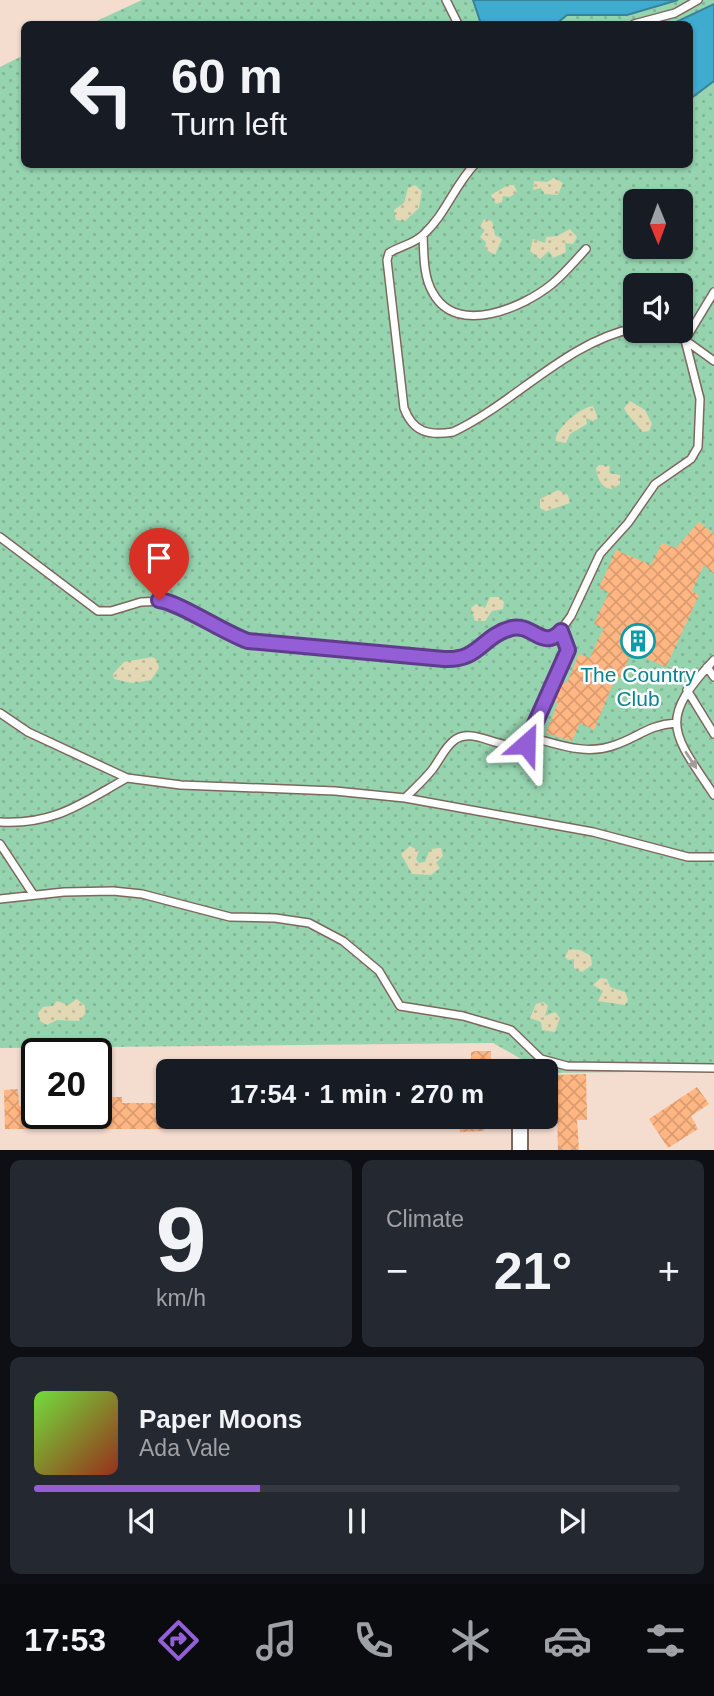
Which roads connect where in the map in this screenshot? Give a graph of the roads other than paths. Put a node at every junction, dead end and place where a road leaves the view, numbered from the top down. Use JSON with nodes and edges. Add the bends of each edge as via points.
{"nodes":[{"id":1,"x":446,"y":0,"type":"edge"},
{"id":2,"x":698,"y":0,"type":"edge"},
{"id":3,"x":456,"y":21,"type":"edge"},
{"id":4,"x":645,"y":21,"type":"edge"},
{"id":5,"x":471,"y":168,"type":"edge"},
{"id":6,"x":423,"y":235,"type":"junction"},
{"id":7,"x":586,"y":249,"type":"dead end"},
{"id":8,"x":714,"y":292,"type":"edge"},
{"id":9,"x":693,"y":327,"type":"edge"},
{"id":10,"x":623,"y":331,"type":"edge"},
{"id":11,"x":686,"y":343,"type":"edge"},
{"id":12,"x":689,"y":343,"type":"edge"},
{"id":13,"x":714,"y":362,"type":"edge"},
{"id":14,"x":0,"y":537,"type":"edge"},
{"id":15,"x":561,"y":631,"type":"junction"},
{"id":16,"x":714,"y":660,"type":"edge"},
{"id":17,"x":707,"y":667,"type":"junction"},
{"id":18,"x":714,"y":677,"type":"edge"},
{"id":19,"x":687,"y":690,"type":"junction"},
{"id":20,"x":0,"y":713,"type":"edge"},
{"id":21,"x":676,"y":723,"type":"junction"},
{"id":22,"x":714,"y":734,"type":"edge"},
{"id":23,"x":530,"y":737,"type":"junction"},
{"id":24,"x":127,"y":778,"type":"junction"},
{"id":25,"x":714,"y":795,"type":"edge"},
{"id":26,"x":405,"y":798,"type":"junction"},
{"id":27,"x":0,"y":822,"type":"edge"},
{"id":28,"x":0,"y":844,"type":"edge"},
{"id":29,"x":714,"y":857,"type":"edge"},
{"id":30,"x":33,"y":894,"type":"junction"},
{"id":31,"x":0,"y":899,"type":"edge"},
{"id":32,"x":714,"y":1068,"type":"edge"},
{"id":33,"x":520,"y":1129,"type":"edge"},
{"id":34,"x":520,"y":1150,"type":"edge"}],
"edges":[{"from":1,"to":3,"type":"lane"},
{"from":2,"to":4,"type":"lane","via":[[675,13]]},
{"from":5,"to":6,"type":"lane","via":[[458,182],[449,205]]},
{"from":6,"to":7,"type":"lane","via":[[433,293],[453,312],[469,315],[519,305],[551,284]]},
{"from":6,"to":10,"type":"lane","via":[[389,253],[387,260],[404,408],[421,432],[438,435],[468,425],[578,352]]},
{"from":8,"to":9,"type":"lane"},
{"from":11,"to":15,"type":"lane","via":[[699,399],[698,447],[682,466],[655,484],[600,555]]},
{"from":12,"to":13,"type":"lane"},
{"from":14,"to":15,"type":"lane","via":[[99,611],[166,601],[224,632],[268,645],[458,660],[510,628],[525,628],[546,639]]},
{"from":15,"to":23,"type":"lane","via":[[568,650]]},
{"from":16,"to":17,"type":"lane"},
{"from":17,"to":18,"type":"lane"},
{"from":17,"to":19,"type":"lane"},
{"from":19,"to":21,"type":"lane"},
{"from":19,"to":22,"type":"lane"},
{"from":20,"to":24,"type":"lane","via":[[28,732]]},
{"from":21,"to":23,"type":"lane","via":[[653,725],[616,745],[595,750]]},
{"from":21,"to":25,"type":"lane","one_way":true,"via":[[681,745]]},
{"from":23,"to":26,"type":"lane","via":[[515,748],[468,735],[454,739],[432,771]]},
{"from":24,"to":26,"type":"lane"},
{"from":24,"to":27,"type":"lane","via":[[56,817]]},
{"from":26,"to":29,"type":"lane","via":[[593,832],[688,857]]},
{"from":28,"to":30,"type":"lane"},
{"from":30,"to":31,"type":"lane"},
{"from":30,"to":32,"type":"lane","via":[[113,891],[230,917],[296,920],[323,929],[358,953],[383,974],[400,1006],[463,1016],[511,1030],[541,1059],[586,1068]]},
{"from":33,"to":34,"type":"street"}]}
